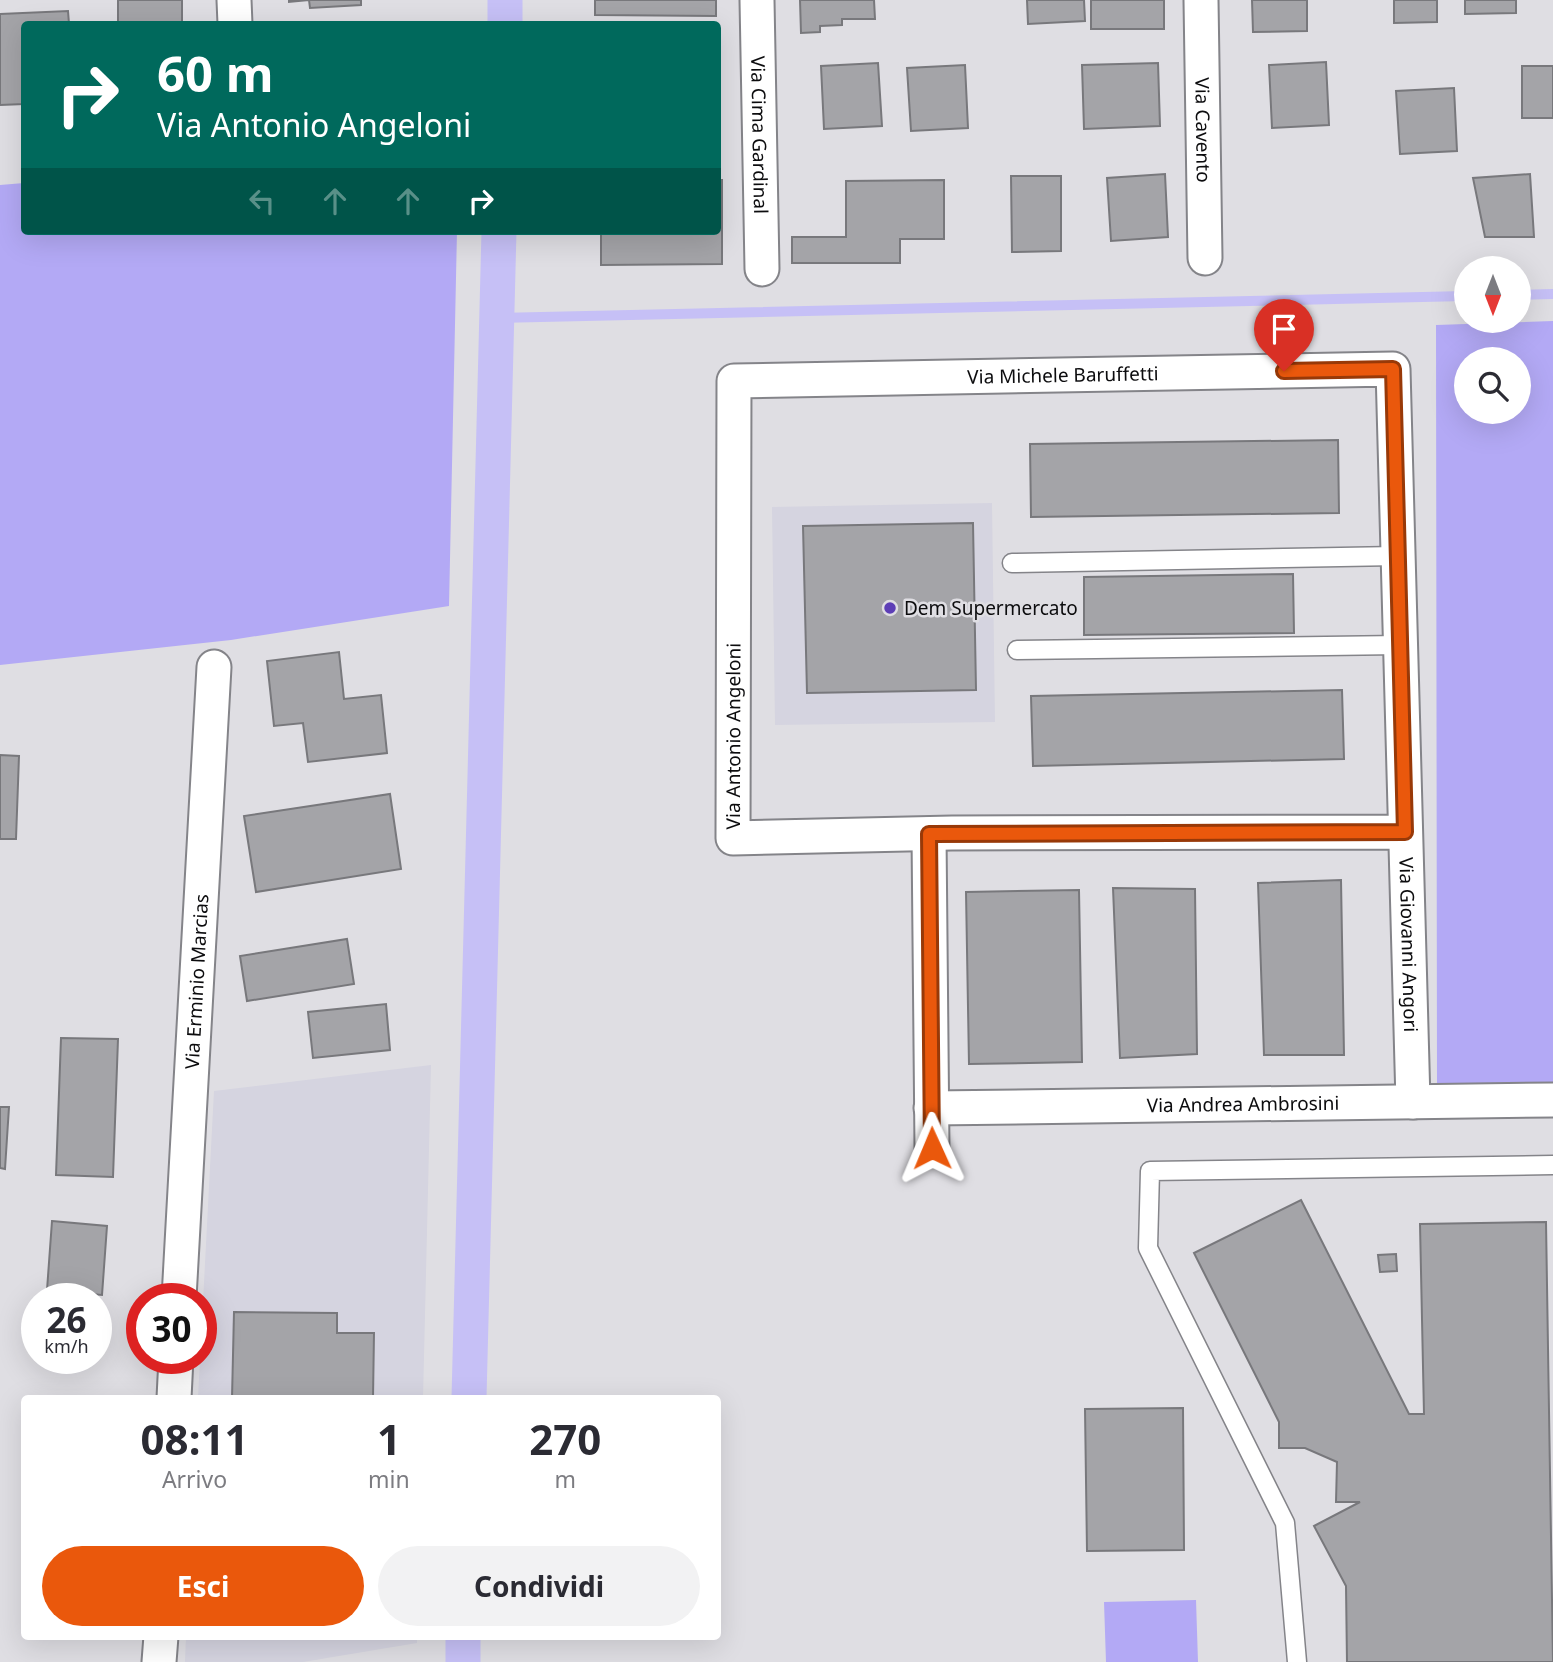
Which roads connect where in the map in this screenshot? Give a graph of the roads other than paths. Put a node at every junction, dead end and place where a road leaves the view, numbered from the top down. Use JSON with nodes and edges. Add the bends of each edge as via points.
{"nodes":[{"id":1,"x":234,"y":0,"type":"edge"},
{"id":2,"x":757,"y":0,"type":"edge"},
{"id":3,"x":1201,"y":0,"type":"edge"},
{"id":4,"x":235,"y":21,"type":"edge"},
{"id":5,"x":1205,"y":258,"type":"dead end"},
{"id":6,"x":762,"y":269,"type":"dead end"},
{"id":7,"x":1393,"y":369,"type":"joint"},
{"id":8,"x":734,"y":381,"type":"joint"},
{"id":9,"x":1397,"y":556,"type":"junction"},
{"id":10,"x":1012,"y":563,"type":"dead end"},
{"id":11,"x":1400,"y":645,"type":"junction"},
{"id":12,"x":1017,"y":650,"type":"dead end"},
{"id":13,"x":214,"y":667,"type":"dead end"},
{"id":14,"x":1405,"y":832,"type":"junction"},
{"id":15,"x":929,"y":834,"type":"junction"},
{"id":16,"x":1553,"y":1100,"type":"edge"},
{"id":17,"x":1413,"y":1102,"type":"junction"},
{"id":18,"x":931,"y":1108,"type":"junction"},
{"id":19,"x":932,"y":1148,"type":"dead end"},
{"id":20,"x":1553,"y":1165,"type":"edge"},
{"id":21,"x":180,"y":1283,"type":"edge"},
{"id":22,"x":175,"y":1374,"type":"edge"},
{"id":23,"x":174,"y":1395,"type":"edge"},
{"id":24,"x":161,"y":1640,"type":"edge"},
{"id":25,"x":159,"y":1662,"type":"edge"},
{"id":26,"x":1297,"y":1662,"type":"edge"}],
"edges":[{"from":1,"to":4,"type":"street"},
{"from":2,"to":6,"type":"street","name":"Via Cima Gardinal"},
{"from":3,"to":5,"type":"street","name":"Via Cavento"},
{"from":7,"to":8,"type":"street","name":"Via Michele Baruffetti"},
{"from":7,"to":9,"type":"street","name":"Via Giovanni Angori"},
{"from":8,"to":15,"type":"street","name":"Via Antonio Angeloni","via":[[733,838]]},
{"from":9,"to":10,"type":"lane"},
{"from":9,"to":11,"type":"street","name":"Via Giovanni Angori"},
{"from":11,"to":12,"type":"lane"},
{"from":11,"to":14,"type":"street","name":"Via Giovanni Angori"},
{"from":13,"to":21,"type":"street","name":"Via Erminio Marcias"},
{"from":14,"to":15,"type":"street","name":"Via Antonio Angeloni"},
{"from":14,"to":17,"type":"street","name":"Via Giovanni Angori"},
{"from":15,"to":18,"type":"street"},
{"from":16,"to":17,"type":"street","name":"Via Andrea Ambrosini"},
{"from":17,"to":18,"type":"street","name":"Via Andrea Ambrosini"},
{"from":18,"to":19,"type":"street"},
{"from":20,"to":26,"type":"lane","via":[[1150,1171],[1148,1248],[1285,1523]]},
{"from":22,"to":23,"type":"street"},
{"from":24,"to":25,"type":"street"}]}
